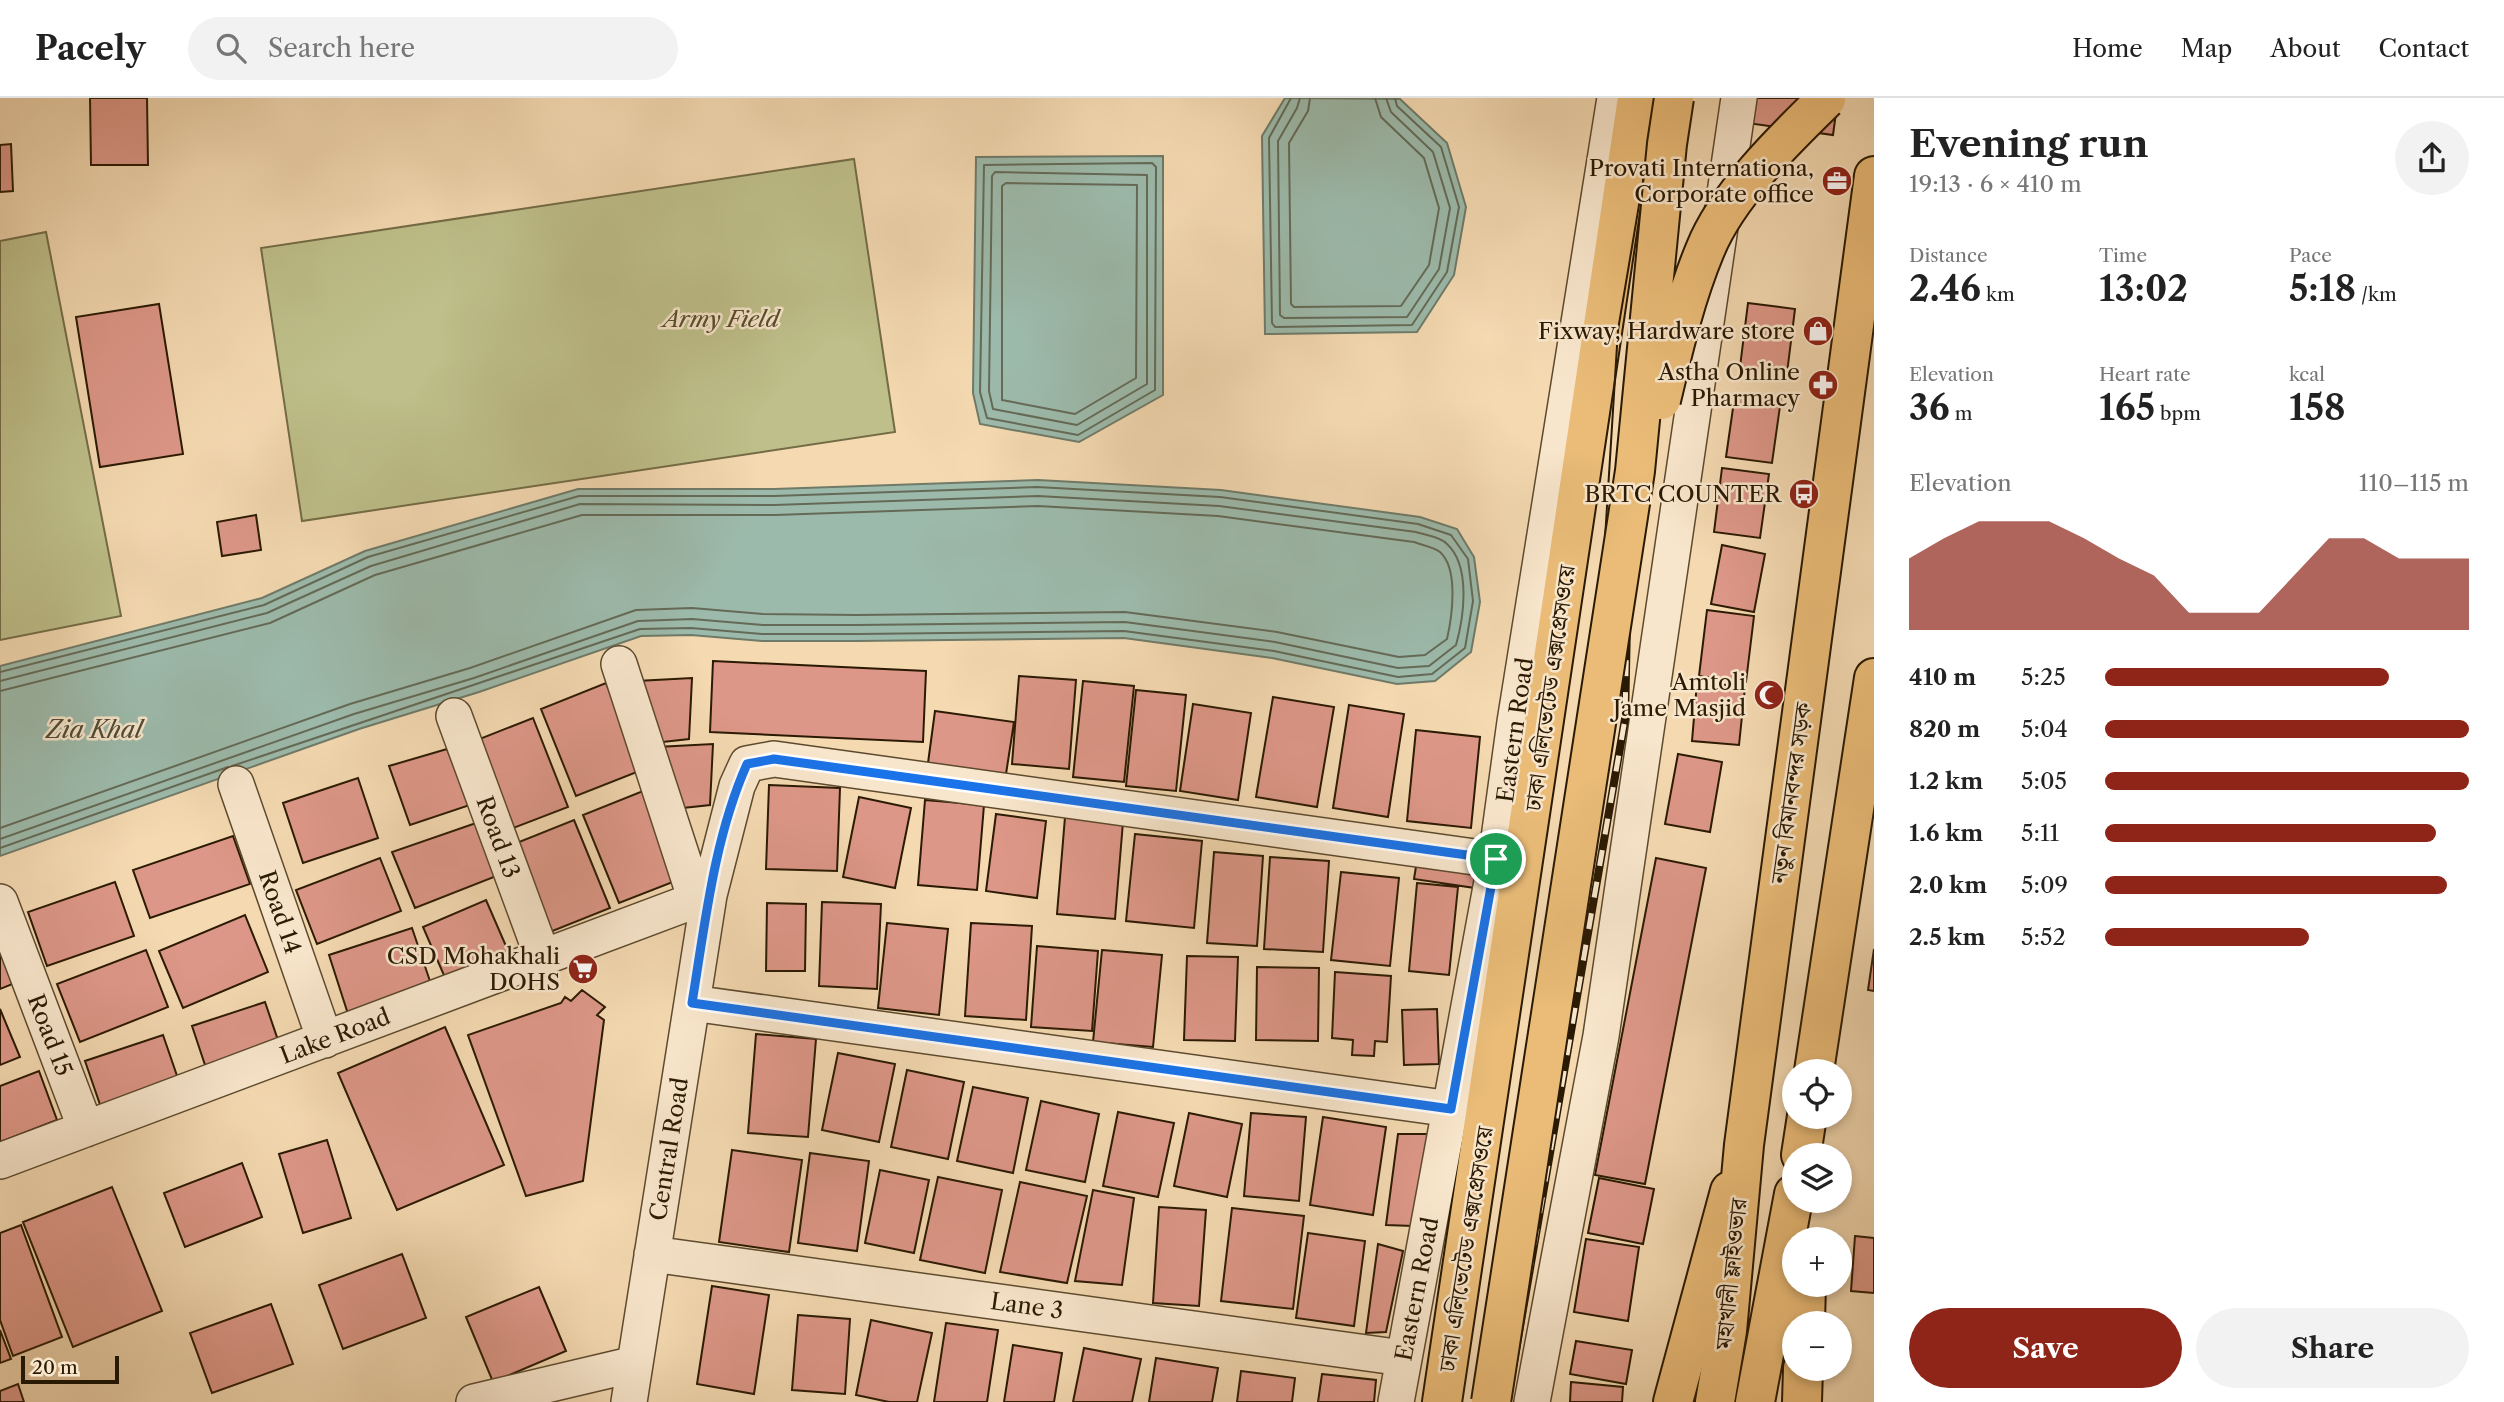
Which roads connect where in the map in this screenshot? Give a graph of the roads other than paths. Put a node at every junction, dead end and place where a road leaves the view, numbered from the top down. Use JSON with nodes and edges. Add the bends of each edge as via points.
{"nodes":[{"id":1,"x":1615,"y":98,"type":"edge"},
{"id":2,"x":1637,"y":98,"type":"edge"},
{"id":3,"x":1674,"y":98,"type":"edge"},
{"id":4,"x":1739,"y":98,"type":"edge"},
{"id":5,"x":1827,"y":98,"type":"edge"},
{"id":6,"x":1874,"y":176,"type":"edge"},
{"id":7,"x":1634,"y":471,"type":"junction"},
{"id":8,"x":619,"y":664,"type":"dead end"},
{"id":9,"x":1874,"y":678,"type":"edge"},
{"id":10,"x":454,"y":716,"type":"dead end"},
{"id":11,"x":236,"y":784,"type":"dead end"},
{"id":12,"x":1496,"y":859,"type":"junction"},
{"id":13,"x":703,"y":898,"type":"junction"},
{"id":14,"x":0,"y":902,"type":"edge"},
{"id":15,"x":542,"y":958,"type":"junction"},
{"id":16,"x":692,"y":1003,"type":"junction"},
{"id":17,"x":325,"y":1040,"type":"junction"},
{"id":18,"x":1816,"y":1059,"type":"edge"},
{"id":19,"x":1451,"y":1109,"type":"junction"},
{"id":20,"x":86,"y":1129,"type":"junction"},
{"id":21,"x":1744,"y":1146,"type":"junction"},
{"id":22,"x":0,"y":1161,"type":"edge"},
{"id":23,"x":1790,"y":1213,"type":"edge"},
{"id":24,"x":652,"y":1254,"type":"junction"},
{"id":25,"x":1403,"y":1359,"type":"junction"},
{"id":26,"x":635,"y":1364,"type":"junction"},
{"id":27,"x":1803,"y":1381,"type":"edge"},
{"id":28,"x":474,"y":1402,"type":"edge"},
{"id":29,"x":629,"y":1402,"type":"edge"},
{"id":30,"x":1396,"y":1402,"type":"edge"},
{"id":31,"x":1443,"y":1402,"type":"edge"},
{"id":32,"x":1491,"y":1402,"type":"edge"},
{"id":33,"x":1532,"y":1402,"type":"edge"},
{"id":34,"x":1673,"y":1402,"type":"edge"},
{"id":35,"x":1715,"y":1402,"type":"edge"},
{"id":36,"x":1755,"y":1402,"type":"edge"},
{"id":37,"x":1802,"y":1402,"type":"edge"}],
"edges":[{"from":1,"to":12,"type":"street","name":"Eastern Road"},
{"from":2,"to":31,"type":"main road","name":"ঢাকা এলিভেটেড এক্সপ্রেসওয়ে"},
{"from":3,"to":7,"type":"main road","name":"ঢাকা এলিভেটেড এক্সপ্রেসওয়ে","bridge":true},
{"from":4,"to":33,"type":"street","via":[[1601,1036]]},
{"from":5,"to":7,"type":"main road","bridge":true,"via":[[1776,148],[1705,248],[1654,425]]},
{"from":6,"to":21,"type":"main road","name":"নতুন বিমানবন্দর সড়ক"},
{"from":7,"to":32,"type":"main road","name":"ঢাকা এলিভেটেড এক্সপ্রেসওয়ে","bridge":true},
{"from":8,"to":13,"type":"street"},
{"from":9,"to":18,"type":"main road"},
{"from":10,"to":15,"type":"street","name":"Road 13"},
{"from":11,"to":17,"type":"street","name":"Road 14"},
{"from":12,"to":13,"type":"street","name":"Central Road","via":[[774,759],[747,764]]},
{"from":12,"to":19,"type":"street","name":"Eastern Road"},
{"from":13,"to":15,"type":"street","name":"Lake Road"},
{"from":13,"to":16,"type":"street","name":"Central Road"},
{"from":14,"to":20,"type":"street","name":"Road 15"},
{"from":15,"to":17,"type":"street","name":"Lake Road"},
{"from":16,"to":19,"type":"street"},
{"from":16,"to":24,"type":"street","name":"Central Road"},
{"from":17,"to":20,"type":"street","name":"Lake Road"},
{"from":19,"to":25,"type":"street","name":"Eastern Road"},
{"from":20,"to":22,"type":"street","name":"Lake Road"},
{"from":21,"to":34,"type":"main road","name":"নতুন বিমানবন্দর সড়ক"},
{"from":21,"to":35,"type":"main road","name":"মহাখালী ফ্লাইওভার","via":[[1727,1331]]},
{"from":23,"to":36,"type":"main road","name":"মহাখালী ফ্লাইওভার"},
{"from":24,"to":25,"type":"street","name":"Lane 3"},
{"from":24,"to":26,"type":"street","name":"Central Road"},
{"from":25,"to":30,"type":"street","name":"Eastern Road"},
{"from":26,"to":28,"type":"street"},
{"from":26,"to":29,"type":"street","name":"Central Road"},
{"from":27,"to":37,"type":"main road"}]}
